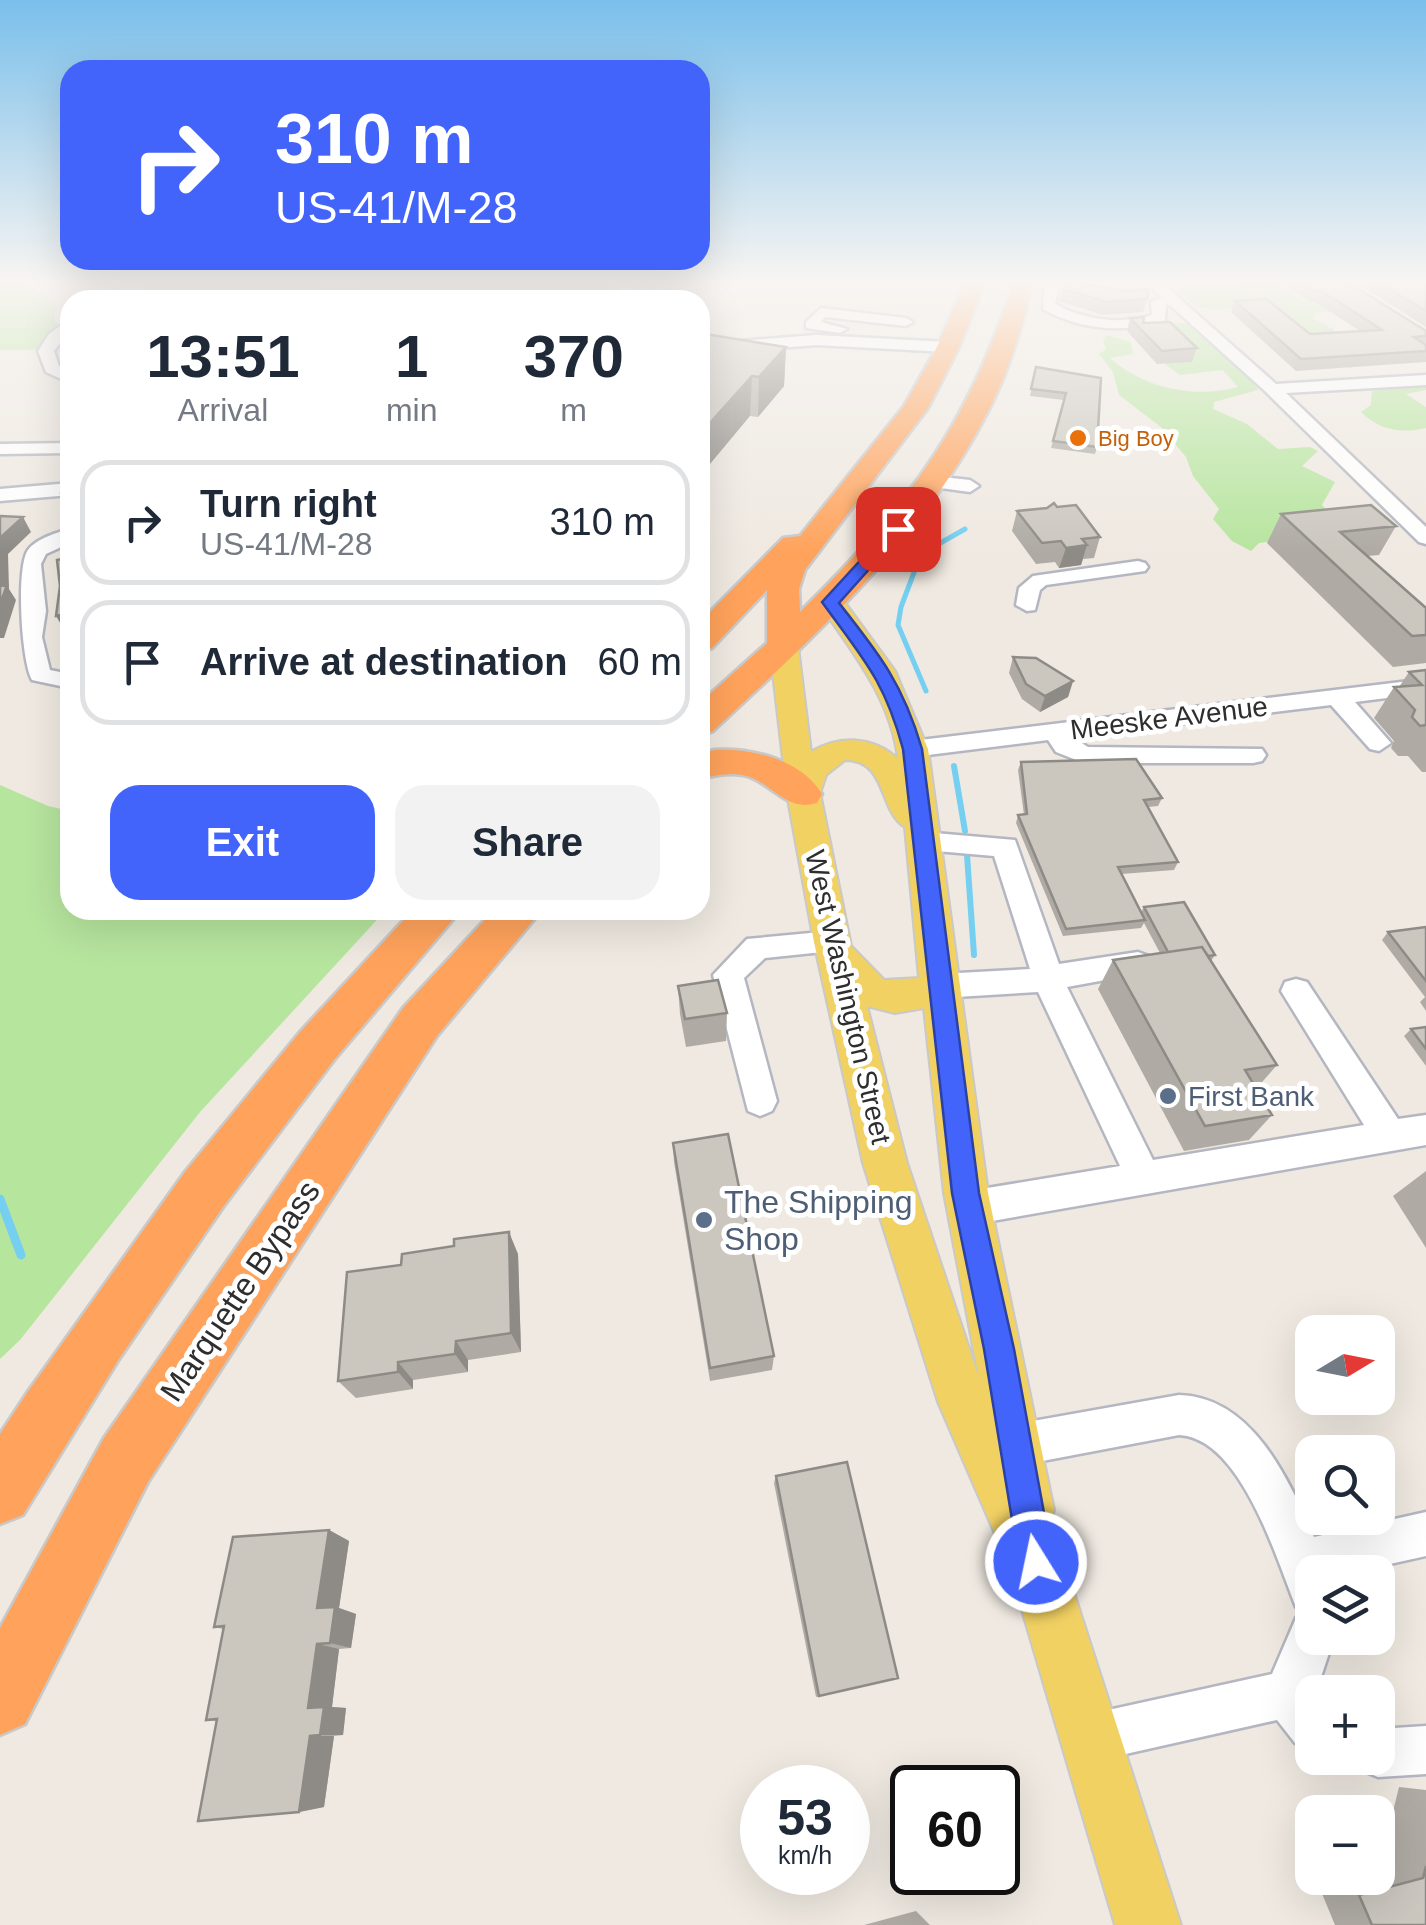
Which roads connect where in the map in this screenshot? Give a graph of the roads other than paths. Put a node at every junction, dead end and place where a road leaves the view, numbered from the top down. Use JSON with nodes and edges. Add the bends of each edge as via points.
{"nodes":[{"id":1,"x":952,"y":373,"type":"edge"},
{"id":2,"x":970,"y":373,"type":"edge"},
{"id":3,"x":1252,"y":373,"type":"edge"},
{"id":4,"x":1426,"y":380,"type":"edge"},
{"id":5,"x":1272,"y":389,"type":"junction"},
{"id":6,"x":885,"y":446,"type":"junction"},
{"id":7,"x":60,"y":448,"type":"edge"},
{"id":8,"x":0,"y":449,"type":"edge"},
{"id":9,"x":859,"y":479,"type":"junction"},
{"id":10,"x":933,"y":482,"type":"junction"},
{"id":11,"x":970,"y":486,"type":"dead end"},
{"id":12,"x":60,"y":490,"type":"edge"},
{"id":13,"x":0,"y":494,"type":"edge"},
{"id":14,"x":1426,"y":538,"type":"edge"},
{"id":15,"x":60,"y":540,"type":"edge"},
{"id":16,"x":1138,"y":567,"type":"dead end"},
{"id":17,"x":830,"y":602,"type":"junction"},
{"id":18,"x":1027,"y":606,"type":"dead end"},
{"id":19,"x":710,"y":630,"type":"edge"},
{"id":20,"x":784,"y":647,"type":"junction"},
{"id":21,"x":60,"y":680,"type":"edge"},
{"id":22,"x":1426,"y":686,"type":"edge"},
{"id":23,"x":1338,"y":698,"type":"junction"},
{"id":24,"x":710,"y":714,"type":"edge"},
{"id":25,"x":1055,"y":732,"type":"junction"},
{"id":26,"x":1378,"y":742,"type":"dead end"},
{"id":27,"x":912,"y":749,"type":"junction"},
{"id":28,"x":1253,"y":754,"type":"dead end"},
{"id":29,"x":710,"y":765,"type":"edge"},
{"id":30,"x":802,"y":794,"type":"junction"},
{"id":31,"x":924,"y":842,"type":"junction"},
{"id":32,"x":430,"y":920,"type":"edge"},
{"id":33,"x":511,"y":920,"type":"edge"},
{"id":34,"x":832,"y":942,"type":"junction"},
{"id":35,"x":1138,"y":964,"type":"edge"},
{"id":36,"x":1048,"y":976,"type":"junction"},
{"id":37,"x":940,"y":986,"type":"junction"},
{"id":38,"x":1296,"y":991,"type":"dead end"},
{"id":39,"x":760,"y":1101,"type":"dead end"},
{"id":40,"x":1426,"y":1130,"type":"edge"},
{"id":41,"x":1390,"y":1136,"type":"junction"},
{"id":42,"x":1144,"y":1178,"type":"junction"},
{"id":43,"x":969,"y":1208,"type":"junction"},
{"id":44,"x":1016,"y":1445,"type":"junction"},
{"id":45,"x":0,"y":1492,"type":"edge"},
{"id":46,"x":1426,"y":1534,"type":"edge"},
{"id":47,"x":1297,"y":1555,"type":"edge"},
{"id":48,"x":1367,"y":1555,"type":"edge"},
{"id":49,"x":1036,"y":1562,"type":"junction"},
{"id":50,"x":0,"y":1699,"type":"edge"},
{"id":51,"x":1295,"y":1711,"type":"edge"},
{"id":52,"x":1090,"y":1738,"type":"junction"},
{"id":53,"x":1426,"y":1750,"type":"edge"},
{"id":54,"x":1395,"y":1752,"type":"edge"},
{"id":55,"x":1148,"y":1925,"type":"edge"}],
"edges":[{"from":1,"to":6,"type":"highway"},
{"from":2,"to":10,"type":"highway","via":[[963,432]]},
{"from":3,"to":5,"type":"street"},
{"from":4,"to":5,"type":"street"},
{"from":5,"to":14,"type":"street"},
{"from":6,"to":9,"type":"highway"},
{"from":6,"to":10,"type":"highway","via":[[886,467],[898,478]]},
{"from":7,"to":8,"type":"street"},
{"from":9,"to":19,"type":"highway"},
{"from":9,"to":20,"type":"highway","via":[[790,569],[783,588]]},
{"from":10,"to":11,"type":"street"},
{"from":10,"to":17,"type":"highway"},
{"from":12,"to":13,"type":"street"},
{"from":15,"to":21,"type":"street","via":[[38,550],[31,564],[33,654],[40,675]]},
{"from":16,"to":18,"type":"street","via":[[1040,580],[1030,588]]},
{"from":17,"to":20,"type":"highway"},
{"from":17,"to":27,"type":"main road","name":"West Washington Street","via":[[883,669]]},
{"from":20,"to":24,"type":"highway"},
{"from":20,"to":30,"type":"main road","name":"West Washington Street"},
{"from":22,"to":23,"type":"street","name":"Meeske Avenue"},
{"from":23,"to":25,"type":"street","name":"Meeske Avenue"},
{"from":23,"to":26,"type":"street"},
{"from":25,"to":27,"type":"street","name":"Meeske Avenue"},
{"from":25,"to":28,"type":"street","via":[[1084,755]]},
{"from":27,"to":31,"type":"main road","name":"West Washington Street"},
{"from":29,"to":30,"type":"highway","via":[[750,762]]},
{"from":30,"to":31,"type":"main road","via":[[817,761],[838,752],[871,756],[888,769]]},
{"from":30,"to":34,"type":"main road","name":"West Washington Street"},
{"from":31,"to":36,"type":"street","via":[[1005,847]]},
{"from":31,"to":37,"type":"main road","name":"West Washington Street"},
{"from":32,"to":45,"type":"highway","via":[[284,1085],[82,1357]]},
{"from":33,"to":50,"type":"highway","name":"Marquette Bypass","via":[[420,1022],[126,1460]]},
{"from":34,"to":37,"type":"main road","via":[[853,980],[871,994],[906,997]]},
{"from":34,"to":39,"type":"street","via":[[757,947],[728,975]]},
{"from":34,"to":49,"type":"main road","name":"West Washington Street","via":[[886,1163],[936,1328]]},
{"from":35,"to":36,"type":"street"},
{"from":36,"to":37,"type":"street"},
{"from":36,"to":42,"type":"street"},
{"from":37,"to":43,"type":"main road","name":"West Washington Street"},
{"from":38,"to":41,"type":"street"},
{"from":40,"to":41,"type":"street"},
{"from":41,"to":42,"type":"street"},
{"from":42,"to":43,"type":"street"},
{"from":43,"to":44,"type":"main road","name":"West Washington Street"},
{"from":44,"to":47,"type":"street","via":[[1202,1416],[1249,1460]]},
{"from":44,"to":49,"type":"main road","name":"West Washington Street"},
{"from":46,"to":48,"type":"street"},
{"from":49,"to":52,"type":"main road","name":"West Washington Street"},
{"from":51,"to":52,"type":"street"},
{"from":52,"to":55,"type":"main road","name":"West Washington Street"},
{"from":53,"to":54,"type":"street"}]}
